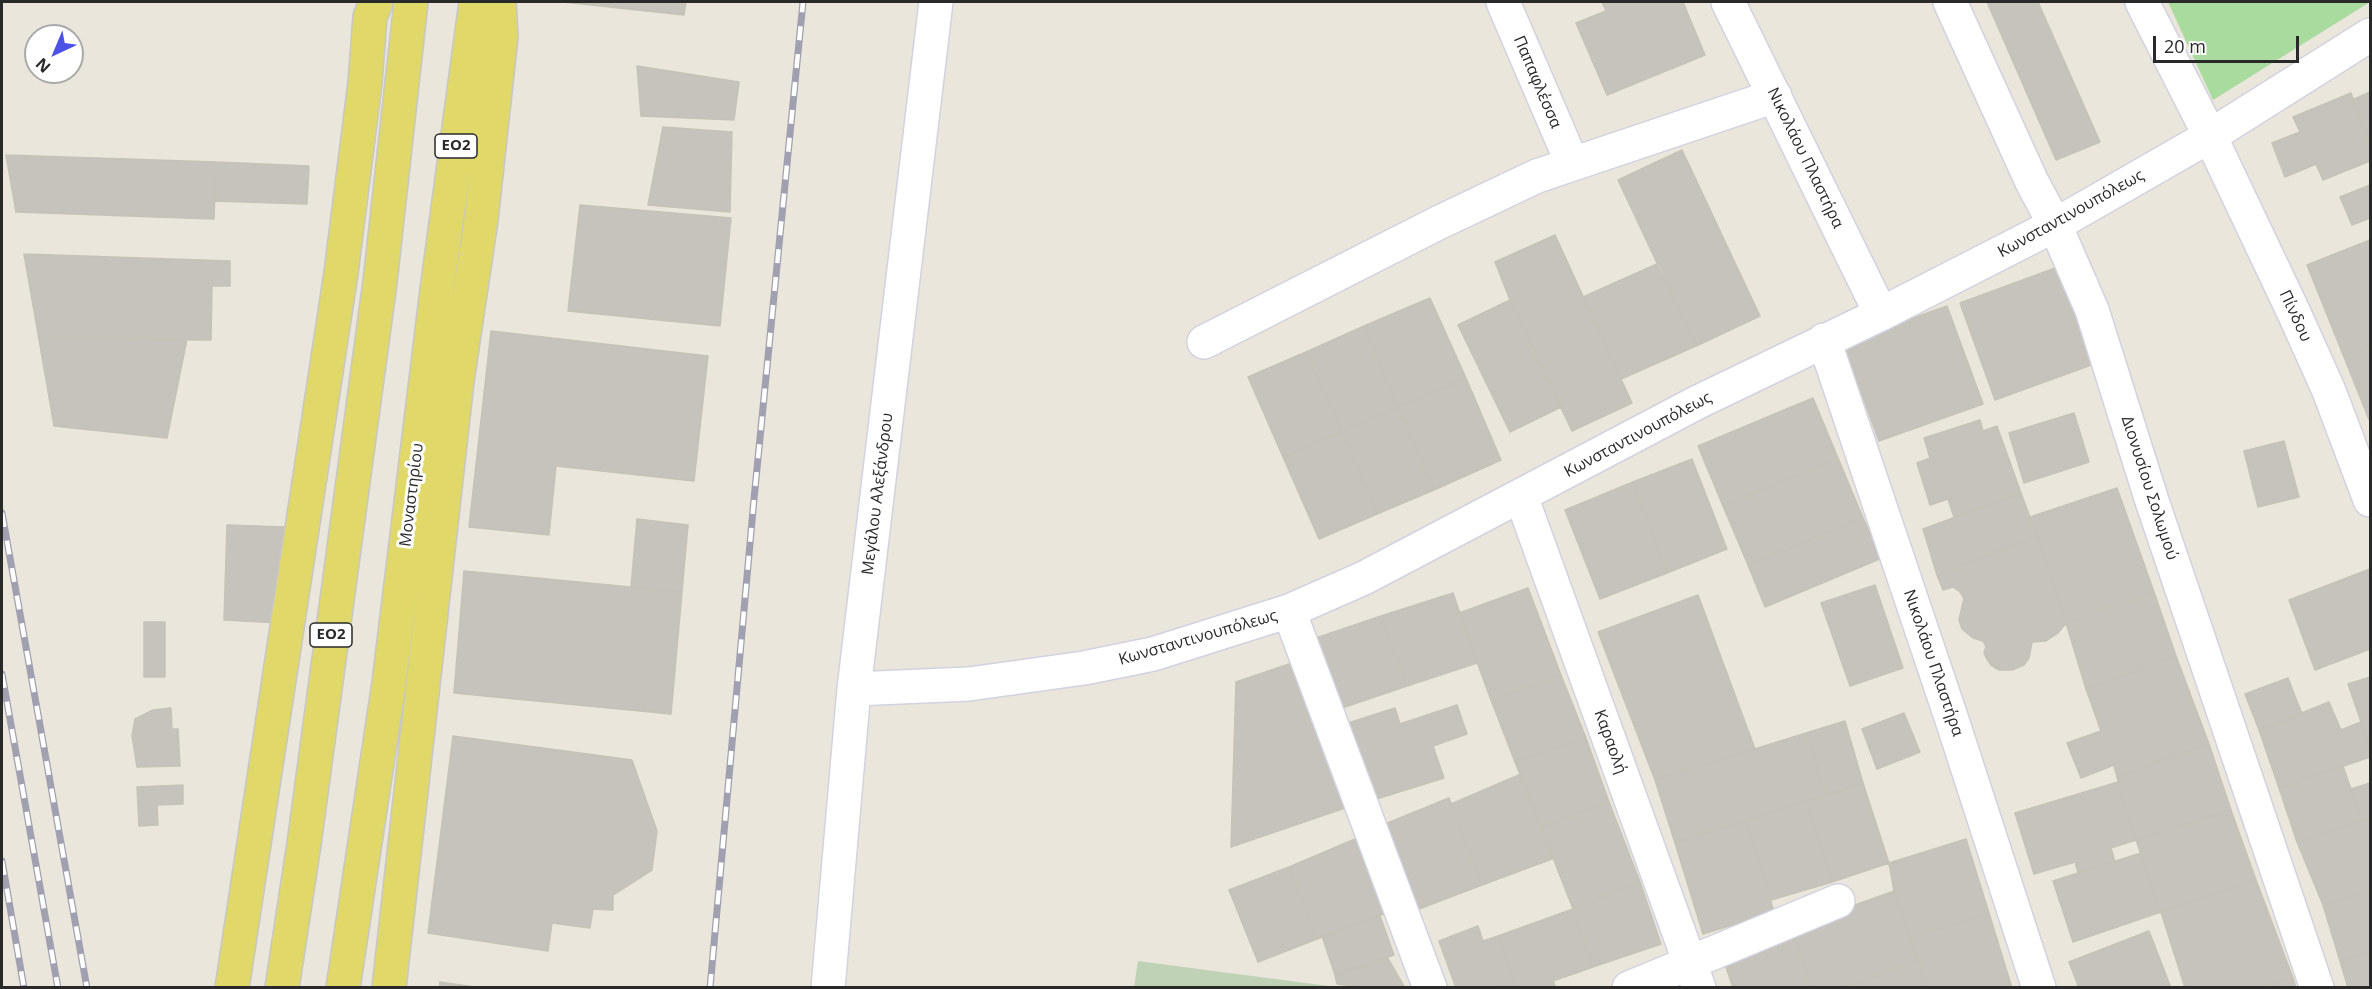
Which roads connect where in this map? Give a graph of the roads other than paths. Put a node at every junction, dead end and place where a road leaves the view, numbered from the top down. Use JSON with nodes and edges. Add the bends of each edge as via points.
{"nodes":[{"id":1,"x":376,"y":2,"type":"edge"},
{"id":2,"x":411,"y":2,"type":"edge"},
{"id":3,"x":476,"y":2,"type":"edge"},
{"id":4,"x":499,"y":2,"type":"edge"},
{"id":5,"x":936,"y":2,"type":"edge"},
{"id":6,"x":1503,"y":2,"type":"edge"},
{"id":7,"x":1728,"y":2,"type":"edge"},
{"id":8,"x":1950,"y":2,"type":"edge"},
{"id":9,"x":2142,"y":2,"type":"edge"},
{"id":10,"x":2370,"y":35,"type":"edge"},
{"id":11,"x":1775,"y":96,"type":"junction"},
{"id":12,"x":2210,"y":136,"type":"junction"},
{"id":13,"x":1572,"y":163,"type":"junction"},
{"id":14,"x":2055,"y":225,"type":"junction"},
{"id":15,"x":1881,"y":314,"type":"junction"},
{"id":16,"x":1824,"y":340,"type":"junction"},
{"id":17,"x":1204,"y":342,"type":"dead end"},
{"id":18,"x":1521,"y":496,"type":"junction"},
{"id":19,"x":2370,"y":500,"type":"edge"},
{"id":20,"x":1289,"y":611,"type":"junction"},
{"id":21,"x":854,"y":689,"type":"junction"},
{"id":22,"x":1838,"y":901,"type":"dead end"},
{"id":23,"x":1695,"y":974,"type":"edge"},
{"id":24,"x":232,"y":987,"type":"edge"},
{"id":25,"x":282,"y":987,"type":"edge"},
{"id":26,"x":343,"y":987,"type":"edge"},
{"id":27,"x":389,"y":987,"type":"edge"},
{"id":28,"x":828,"y":987,"type":"edge"},
{"id":29,"x":1430,"y":987,"type":"edge"},
{"id":30,"x":1629,"y":987,"type":"edge"},
{"id":31,"x":2039,"y":987,"type":"edge"},
{"id":32,"x":2317,"y":987,"type":"edge"}],
"edges":[{"from":1,"to":24,"type":"main road","via":[[370,17],[341,273]]},
{"from":2,"to":25,"type":"main road","number":"ΕΟ2","via":[[380,282]]},
{"from":3,"to":26,"type":"main road","name":"Μοναστηρίου","number":"ΕΟ2","via":[[389,683]]},
{"from":4,"to":27,"type":"main road","via":[[501,36],[481,220],[457,381]]},
{"from":5,"to":21,"type":"street","name":"Μεγάλου Αλεξάνδρου"},
{"from":6,"to":13,"type":"street","name":"Παπαφλέσσα"},
{"from":7,"to":11,"type":"street","name":"Νικολάου Πλαστήρα"},
{"from":8,"to":14,"type":"street","name":"Διονυσίου Σολωμού"},
{"from":9,"to":12,"type":"street","name":"Πίνδου"},
{"from":10,"to":12,"type":"street","name":"Κωνσταντινουπόλεως"},
{"from":11,"to":13,"type":"street"},
{"from":11,"to":15,"type":"street","name":"Νικολάου Πλαστήρα"},
{"from":12,"to":14,"type":"street","name":"Κωνσταντινουπόλεως"},
{"from":12,"to":19,"type":"street","name":"Πίνδου","via":[[2324,381]]},
{"from":13,"to":17,"type":"street","via":[[1501,192]]},
{"from":14,"to":15,"type":"street","name":"Κωνσταντινουπόλεως"},
{"from":14,"to":32,"type":"street","name":"Διονυσίου Σολωμού","via":[[2092,310]]},
{"from":15,"to":16,"type":"street","name":"Κωνσταντινουπόλεως"},
{"from":16,"to":18,"type":"street","name":"Κωνσταντινουπόλεως"},
{"from":16,"to":31,"type":"street","name":"Νικολάου Πλαστήρα"},
{"from":18,"to":20,"type":"street","name":"Κωνσταντινουπόλεως","via":[[1364,578]]},
{"from":18,"to":23,"type":"street","name":"Καραολή"},
{"from":20,"to":21,"type":"street","name":"Κωνσταντινουπόλεως","via":[[1153,654],[1084,669],[969,684]]},
{"from":20,"to":29,"type":"street"},
{"from":21,"to":28,"type":"street","name":"Μεγάλου Αλεξάνδρου"},
{"from":22,"to":23,"type":"street","via":[[1758,936]]},
{"from":23,"to":30,"type":"street"}]}
